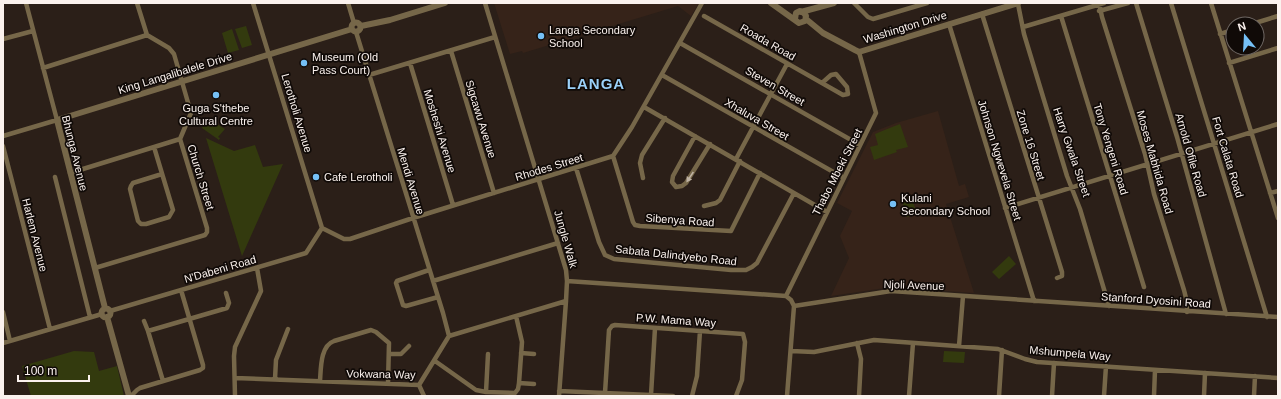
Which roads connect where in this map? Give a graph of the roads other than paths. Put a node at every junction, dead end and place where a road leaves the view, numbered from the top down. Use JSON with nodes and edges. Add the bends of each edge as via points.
{"nodes":[{"id":1,"x":26,"y":3,"type":"edge"},
{"id":2,"x":137,"y":3,"type":"edge"},
{"id":3,"x":253,"y":3,"type":"edge"},
{"id":4,"x":348,"y":3,"type":"edge"},
{"id":5,"x":445,"y":3,"type":"edge"},
{"id":6,"x":485,"y":3,"type":"edge"},
{"id":7,"x":702,"y":3,"type":"edge"},
{"id":8,"x":854,"y":3,"type":"edge"},
{"id":9,"x":927,"y":3,"type":"edge"},
{"id":10,"x":1018,"y":3,"type":"edge"},
{"id":11,"x":1128,"y":3,"type":"edge"},
{"id":12,"x":1136,"y":3,"type":"edge"},
{"id":13,"x":1171,"y":3,"type":"edge"},
{"id":14,"x":1210,"y":3,"type":"edge"},
{"id":15,"x":773,"y":4,"type":"edge"},
{"id":16,"x":831,"y":4,"type":"edge"},
{"id":17,"x":1098,"y":4,"type":"edge"},
{"id":18,"x":1100,"y":11,"type":"junction"},
{"id":19,"x":982,"y":14,"type":"junction"},
{"id":20,"x":704,"y":16,"type":"dead end"},
{"id":21,"x":803,"y":16,"type":"junction"},
{"id":22,"x":1061,"y":16,"type":"junction"},
{"id":23,"x":1278,"y":16,"type":"edge"},
{"id":24,"x":1265,"y":20,"type":"edge"},
{"id":25,"x":949,"y":24,"type":"junction"},
{"id":26,"x":354,"y":28,"type":"junction"},
{"id":27,"x":1023,"y":28,"type":"junction"},
{"id":28,"x":33,"y":30,"type":"junction"},
{"id":29,"x":1225,"y":32,"type":"edge"},
{"id":30,"x":1220,"y":34,"type":"junction"},
{"id":31,"x":148,"y":35,"type":"junction"},
{"id":32,"x":496,"y":37,"type":"junction"},
{"id":33,"x":3,"y":39,"type":"edge"},
{"id":34,"x":680,"y":43,"type":"junction"},
{"id":35,"x":1278,"y":48,"type":"edge"},
{"id":36,"x":451,"y":51,"type":"junction"},
{"id":37,"x":859,"y":52,"type":"junction"},
{"id":38,"x":269,"y":55,"type":"junction"},
{"id":39,"x":410,"y":63,"type":"junction"},
{"id":40,"x":1229,"y":63,"type":"junction"},
{"id":41,"x":787,"y":64,"type":"junction"},
{"id":42,"x":43,"y":68,"type":"junction"},
{"id":43,"x":369,"y":75,"type":"junction"},
{"id":44,"x":662,"y":75,"type":"junction"},
{"id":45,"x":182,"y":81,"type":"junction"},
{"id":46,"x":822,"y":83,"type":"junction"},
{"id":47,"x":771,"y":94,"type":"junction"},
{"id":48,"x":644,"y":107,"type":"junction"},
{"id":49,"x":665,"y":118,"type":"junction"},
{"id":50,"x":57,"y":120,"type":"junction"},
{"id":51,"x":1278,"y":124,"type":"edge"},
{"id":52,"x":753,"y":127,"type":"junction"},
{"id":53,"x":1251,"y":132,"type":"junction"},
{"id":54,"x":3,"y":136,"type":"edge"},
{"id":55,"x":695,"y":136,"type":"junction"},
{"id":56,"x":180,"y":139,"type":"junction"},
{"id":57,"x":710,"y":144,"type":"junction"},
{"id":58,"x":1214,"y":144,"type":"junction"},
{"id":59,"x":3,"y":146,"type":"edge"},
{"id":60,"x":860,"y":146,"type":"junction"},
{"id":61,"x":154,"y":147,"type":"junction"},
{"id":62,"x":1181,"y":154,"type":"junction"},
{"id":63,"x":613,"y":156,"type":"junction"},
{"id":64,"x":738,"y":160,"type":"junction"},
{"id":65,"x":1147,"y":164,"type":"junction"},
{"id":66,"x":576,"y":168,"type":"junction"},
{"id":67,"x":70,"y":173,"type":"junction"},
{"id":68,"x":760,"y":173,"type":"junction"},
{"id":69,"x":162,"y":174,"type":"junction"},
{"id":70,"x":1110,"y":176,"type":"junction"},
{"id":71,"x":54,"y":177,"type":"dead end"},
{"id":72,"x":643,"y":178,"type":"dead end"},
{"id":73,"x":844,"y":178,"type":"junction"},
{"id":74,"x":539,"y":179,"type":"junction"},
{"id":75,"x":1072,"y":187,"type":"junction"},
{"id":76,"x":1278,"y":191,"type":"edge"},
{"id":77,"x":494,"y":193,"type":"junction"},
{"id":78,"x":794,"y":193,"type":"junction"},
{"id":79,"x":1270,"y":193,"type":"junction"},
{"id":80,"x":1038,"y":198,"type":"junction"},
{"id":81,"x":453,"y":205,"type":"junction"},
{"id":82,"x":704,"y":206,"type":"dead end"},
{"id":83,"x":1005,"y":208,"type":"junction"},
{"id":84,"x":827,"y":212,"type":"junction"},
{"id":85,"x":413,"y":218,"type":"junction"},
{"id":86,"x":1278,"y":218,"type":"edge"},
{"id":87,"x":322,"y":228,"type":"junction"},
{"id":88,"x":558,"y":243,"type":"junction"},
{"id":89,"x":95,"y":268,"type":"junction"},
{"id":90,"x":257,"y":268,"type":"junction"},
{"id":91,"x":430,"y":270,"type":"junction"},
{"id":92,"x":1057,"y":278,"type":"dead end"},
{"id":93,"x":433,"y":281,"type":"junction"},
{"id":94,"x":567,"y":281,"type":"junction"},
{"id":95,"x":1144,"y":287,"type":"dead end"},
{"id":96,"x":181,"y":290,"type":"junction"},
{"id":97,"x":226,"y":292,"type":"dead end"},
{"id":98,"x":786,"y":296,"type":"junction"},
{"id":99,"x":963,"y":296,"type":"junction"},
{"id":100,"x":438,"y":297,"type":"junction"},
{"id":101,"x":566,"y":301,"type":"junction"},
{"id":102,"x":1034,"y":301,"type":"junction"},
{"id":103,"x":794,"y":306,"type":"junction"},
{"id":104,"x":1109,"y":306,"type":"junction"},
{"id":105,"x":3,"y":312,"type":"edge"},
{"id":106,"x":106,"y":312,"type":"junction"},
{"id":107,"x":1187,"y":312,"type":"junction"},
{"id":108,"x":1226,"y":314,"type":"junction"},
{"id":109,"x":516,"y":316,"type":"junction"},
{"id":110,"x":90,"y":317,"type":"junction"},
{"id":111,"x":1267,"y":317,"type":"junction"},
{"id":112,"x":1278,"y":317,"type":"edge"},
{"id":113,"x":190,"y":319,"type":"junction"},
{"id":114,"x":144,"y":321,"type":"dead end"},
{"id":115,"x":655,"y":328,"type":"junction"},
{"id":116,"x":50,"y":329,"type":"junction"},
{"id":117,"x":288,"y":329,"type":"dead end"},
{"id":118,"x":148,"y":331,"type":"junction"},
{"id":119,"x":700,"y":331,"type":"junction"},
{"id":120,"x":449,"y":336,"type":"junction"},
{"id":121,"x":10,"y":341,"type":"junction"},
{"id":122,"x":3,"y":343,"type":"edge"},
{"id":123,"x":856,"y":343,"type":"junction"},
{"id":124,"x":913,"y":343,"type":"junction"},
{"id":125,"x":409,"y":346,"type":"dead end"},
{"id":126,"x":959,"y":346,"type":"junction"},
{"id":127,"x":1002,"y":350,"type":"junction"},
{"id":128,"x":791,"y":351,"type":"junction"},
{"id":129,"x":521,"y":353,"type":"junction"},
{"id":130,"x":390,"y":354,"type":"junction"},
{"id":131,"x":488,"y":354,"type":"dead end"},
{"id":132,"x":534,"y":354,"type":"dead end"},
{"id":133,"x":435,"y":360,"type":"junction"},
{"id":134,"x":1054,"y":363,"type":"junction"},
{"id":135,"x":1106,"y":366,"type":"junction"},
{"id":136,"x":1155,"y":370,"type":"junction"},
{"id":137,"x":1205,"y":373,"type":"junction"},
{"id":138,"x":1255,"y":376,"type":"junction"},
{"id":139,"x":235,"y":378,"type":"junction"},
{"id":140,"x":1278,"y":378,"type":"edge"},
{"id":141,"x":275,"y":379,"type":"junction"},
{"id":142,"x":163,"y":381,"type":"junction"},
{"id":143,"x":320,"y":381,"type":"junction"},
{"id":144,"x":388,"y":384,"type":"junction"},
{"id":145,"x":519,"y":384,"type":"junction"},
{"id":146,"x":534,"y":384,"type":"dead end"},
{"id":147,"x":419,"y":386,"type":"junction"},
{"id":148,"x":486,"y":392,"type":"junction"},
{"id":149,"x":559,"y":393,"type":"edge"},
{"id":150,"x":605,"y":393,"type":"junction"},
{"id":151,"x":651,"y":395,"type":"junction"},
{"id":152,"x":130,"y":396,"type":"edge"},
{"id":153,"x":235,"y":396,"type":"edge"},
{"id":154,"x":424,"y":396,"type":"edge"},
{"id":155,"x":673,"y":396,"type":"edge"},
{"id":156,"x":692,"y":396,"type":"edge"},
{"id":157,"x":736,"y":396,"type":"edge"},
{"id":158,"x":787,"y":396,"type":"edge"},
{"id":159,"x":859,"y":396,"type":"edge"},
{"id":160,"x":909,"y":396,"type":"edge"},
{"id":161,"x":999,"y":396,"type":"edge"},
{"id":162,"x":1052,"y":396,"type":"edge"},
{"id":163,"x":1104,"y":396,"type":"edge"},
{"id":164,"x":1154,"y":396,"type":"edge"},
{"id":165,"x":1204,"y":396,"type":"edge"},
{"id":166,"x":1254,"y":396,"type":"edge"}],
"edges":[{"from":1,"to":28,"type":"street","name":"Bhunga Avenue"},
{"from":2,"to":31,"type":"street"},
{"from":3,"to":38,"type":"street","name":"Lerotholi Avenue"},
{"from":4,"to":26,"type":"street","name":"Mendi Avenue"},
{"from":5,"to":26,"type":"street","via":[[390,20],[361,26],[358,23]]},
{"from":6,"to":32,"type":"street","name":"Jungle Walk"},
{"from":7,"to":34,"type":"street"},
{"from":8,"to":9,"type":"street","via":[[873,19]]},
{"from":10,"to":19,"type":"street","name":"Washington Drive"},
{"from":10,"to":27,"type":"street","name":"Harry Gwala Street"},
{"from":11,"to":18,"type":"street"},
{"from":12,"to":62,"type":"street","name":"Arnold Ofile Road"},
{"from":13,"to":58,"type":"street","name":"Fort Calata Road"},
{"from":14,"to":30,"type":"street"},
{"from":15,"to":21,"type":"street"},
{"from":15,"to":21,"type":"street","via":[[797,22]]},
{"from":16,"to":21,"type":"street"},
{"from":17,"to":18,"type":"street","name":"Moses Mabhida Road"},
{"from":17,"to":22,"type":"street"},
{"from":18,"to":65,"type":"street","name":"Moses Mabhida Road"},
{"from":19,"to":25,"type":"street","name":"Washington Drive"},
{"from":19,"to":80,"type":"street","name":"Zone 16 Street"},
{"from":20,"to":41,"type":"street","name":"Roada Road"},
{"from":21,"to":37,"type":"street","name":"Washington Drive","via":[[818,32]]},
{"from":22,"to":27,"type":"street"},
{"from":22,"to":70,"type":"street","name":"Tony Yengeni Road"},
{"from":23,"to":24,"type":"street"},
{"from":25,"to":37,"type":"street","name":"Washington Drive"},
{"from":25,"to":83,"type":"street","name":"Johnson Ngwevela Street"},
{"from":26,"to":38,"type":"street","name":"King Langalibalele Drive"},
{"from":26,"to":43,"type":"street","name":"Mendi Avenue"},
{"from":27,"to":75,"type":"street","name":"Harry Gwala Street"},
{"from":28,"to":33,"type":"street"},
{"from":28,"to":42,"type":"street","name":"Bhunga Avenue"},
{"from":29,"to":30,"type":"street"},
{"from":30,"to":40,"type":"street"},
{"from":31,"to":42,"type":"street"},
{"from":31,"to":45,"type":"street","name":"Church Street","via":[[172,51]]},
{"from":32,"to":36,"type":"street"},
{"from":32,"to":74,"type":"street","name":"Jungle Walk"},
{"from":34,"to":44,"type":"street"},
{"from":34,"to":47,"type":"street","name":"Steven Street"},
{"from":35,"to":40,"type":"street"},
{"from":36,"to":39,"type":"street"},
{"from":36,"to":77,"type":"street","name":"Sigcawu Avenue"},
{"from":37,"to":60,"type":"street","name":"Thabo Mbeki Street","via":[[876,111]]},
{"from":38,"to":45,"type":"street","name":"King Langalibalele Drive"},
{"from":38,"to":87,"type":"street","name":"Lerotholi Avenue"},
{"from":39,"to":43,"type":"street"},
{"from":39,"to":81,"type":"street","name":"Mosheshi Avenue"},
{"from":40,"to":53,"type":"street"},
{"from":41,"to":46,"type":"street","name":"Roada Road"},
{"from":41,"to":47,"type":"street"},
{"from":42,"to":50,"type":"street","name":"Bhunga Avenue"},
{"from":43,"to":85,"type":"street","name":"Mendi Avenue"},
{"from":44,"to":48,"type":"street"},
{"from":44,"to":52,"type":"street","name":"Xhaluva Street"},
{"from":45,"to":50,"type":"street","name":"King Langalibalele Drive"},
{"from":45,"to":56,"type":"street","name":"Church Street","via":[[191,113]]},
{"from":46,"to":46,"type":"street","name":"Roada Road","via":[[843,95],[848,94],[847,87],[836,74]]},
{"from":47,"to":52,"type":"street"},
{"from":47,"to":60,"type":"street","name":"Steven Street"},
{"from":48,"to":49,"type":"street"},
{"from":48,"to":63,"type":"street"},
{"from":49,"to":55,"type":"street"},
{"from":49,"to":72,"type":"street","via":[[642,155],[640,162]]},
{"from":50,"to":54,"type":"street","name":"King Langalibalele Drive"},
{"from":50,"to":67,"type":"street","name":"Bhunga Avenue"},
{"from":51,"to":53,"type":"street"},
{"from":52,"to":64,"type":"street"},
{"from":52,"to":73,"type":"street","name":"Xhaluva Street"},
{"from":53,"to":58,"type":"street"},
{"from":53,"to":79,"type":"street"},
{"from":55,"to":57,"type":"street"},
{"from":57,"to":55,"type":"street","one_way":true,"via":[[686,183],[676,187],[672,182],[672,176]]},
{"from":56,"to":61,"type":"street"},
{"from":56,"to":89,"type":"street","name":"Church Street","via":[[207,232],[205,235]]},
{"from":57,"to":64,"type":"street"},
{"from":58,"to":62,"type":"street"},
{"from":58,"to":111,"type":"street","name":"Fort Calata Road"},
{"from":59,"to":116,"type":"street","name":"Harlem Avenue"},
{"from":60,"to":73,"type":"street","name":"Thabo Mbeki Street"},
{"from":61,"to":67,"type":"street"},
{"from":61,"to":69,"type":"street"},
{"from":62,"to":65,"type":"street"},
{"from":62,"to":108,"type":"street","name":"Arnold Ofile Road"},
{"from":63,"to":66,"type":"street","name":"Rhodes Street"},
{"from":63,"to":68,"type":"street","name":"Sibenya Road","via":[[633,222],[640,226],[731,231]]},
{"from":64,"to":68,"type":"street"},
{"from":64,"to":82,"type":"street","via":[[720,200]]},
{"from":65,"to":70,"type":"street"},
{"from":65,"to":107,"type":"street","name":"Moses Mabhida Road","via":[[1186,296]]},
{"from":66,"to":74,"type":"street","name":"Rhodes Street"},
{"from":66,"to":78,"type":"street","name":"Sabata Dalindyebo Road","via":[[599,242],[605,255],[614,259],[731,270],[750,269],[759,260]]},
{"from":67,"to":89,"type":"street","name":"Bhunga Avenue"},
{"from":68,"to":78,"type":"street"},
{"from":69,"to":69,"type":"street","via":[[173,208],[172,215],[141,224],[138,221],[131,186],[133,183]]},
{"from":70,"to":75,"type":"street"},
{"from":70,"to":95,"type":"street","name":"Tony Yengeni Road"},
{"from":71,"to":110,"type":"street"},
{"from":73,"to":84,"type":"street","name":"Thabo Mbeki Street"},
{"from":74,"to":77,"type":"street","name":"Rhodes Street"},
{"from":74,"to":88,"type":"street","name":"Jungle Walk"},
{"from":75,"to":80,"type":"street"},
{"from":75,"to":104,"type":"street","name":"Harry Gwala Street"},
{"from":76,"to":79,"type":"street"},
{"from":77,"to":81,"type":"street","name":"Rhodes Street"},
{"from":78,"to":84,"type":"street"},
{"from":79,"to":86,"type":"street"},
{"from":80,"to":83,"type":"street"},
{"from":80,"to":92,"type":"street","name":"Zone 16 Street","via":[[1062,272],[1062,276]]},
{"from":81,"to":85,"type":"street","name":"Rhodes Street"},
{"from":83,"to":102,"type":"street","name":"Johnson Ngwevela Street"},
{"from":84,"to":98,"type":"street","name":"Thabo Mbeki Street"},
{"from":85,"to":87,"type":"street","name":"Rhodes Street","via":[[350,239],[344,239]]},
{"from":85,"to":91,"type":"street","name":"Mendi Avenue"},
{"from":87,"to":90,"type":"street","name":"N'Dabeni Road","via":[[306,253]]},
{"from":88,"to":93,"type":"street"},
{"from":88,"to":94,"type":"street","name":"Jungle Walk"},
{"from":89,"to":106,"type":"street","name":"Bhunga Avenue"},
{"from":90,"to":96,"type":"street","name":"N'Dabeni Road"},
{"from":90,"to":139,"type":"street","via":[[260,291],[235,347]]},
{"from":91,"to":93,"type":"street","name":"Mendi Avenue"},
{"from":91,"to":100,"type":"street","via":[[397,281],[401,301],[406,306]]},
{"from":93,"to":100,"type":"street","name":"Mendi Avenue"},
{"from":94,"to":98,"type":"street","name":"Jungle Walk"},
{"from":94,"to":101,"type":"street"},
{"from":96,"to":106,"type":"street","name":"N'Dabeni Road"},
{"from":96,"to":113,"type":"street"},
{"from":97,"to":113,"type":"street","via":[[229,304],[227,308]]},
{"from":98,"to":103,"type":"street"},
{"from":99,"to":102,"type":"street","name":"Njoli Avenue"},
{"from":99,"to":103,"type":"street","name":"Njoli Avenue","via":[[891,291]]},
{"from":99,"to":126,"type":"street"},
{"from":100,"to":120,"type":"street","name":"Mendi Avenue"},
{"from":101,"to":109,"type":"street"},
{"from":101,"to":149,"type":"street"},
{"from":102,"to":104,"type":"street","name":"Stanford Dyosini Road"},
{"from":103,"to":128,"type":"street"},
{"from":104,"to":107,"type":"street","name":"Stanford Dyosini Road"},
{"from":105,"to":121,"type":"street"},
{"from":106,"to":110,"type":"street","name":"N'Dabeni Road"},
{"from":106,"to":152,"type":"street","name":"Bhunga Avenue"},
{"from":107,"to":108,"type":"street","name":"Stanford Dyosini Road"},
{"from":108,"to":111,"type":"street","name":"Stanford Dyosini Road"},
{"from":109,"to":120,"type":"street"},
{"from":109,"to":129,"type":"street","via":[[522,338]]},
{"from":110,"to":116,"type":"street","name":"N'Dabeni Road"},
{"from":111,"to":112,"type":"street","name":"Stanford Dyosini Road"},
{"from":113,"to":118,"type":"street"},
{"from":113,"to":142,"type":"street","via":[[203,368]]},
{"from":114,"to":118,"type":"street"},
{"from":115,"to":119,"type":"street","name":"P.W. Mama Way"},
{"from":115,"to":150,"type":"street","name":"P.W. Mama Way","via":[[615,325],[611,327]]},
{"from":115,"to":151,"type":"street"},
{"from":116,"to":121,"type":"street","name":"N'Dabeni Road"},
{"from":117,"to":141,"type":"street","via":[[276,360]]},
{"from":118,"to":142,"type":"street"},
{"from":119,"to":156,"type":"street","via":[[697,376]]},
{"from":119,"to":157,"type":"street","name":"P.W. Mama Way","via":[[740,333],[744,336],[742,380]]},
{"from":120,"to":133,"type":"street","name":"Vokwana Way"},
{"from":121,"to":122,"type":"street","name":"N'Dabeni Road"},
{"from":123,"to":124,"type":"street","name":"Mshumpela Way","via":[[874,340]]},
{"from":123,"to":128,"type":"street","name":"Mshumpela Way","via":[[814,352]]},
{"from":123,"to":159,"type":"street","via":[[861,359]]},
{"from":124,"to":126,"type":"street","name":"Mshumpela Way"},
{"from":124,"to":160,"type":"street"},
{"from":125,"to":130,"type":"street","via":[[403,354]]},
{"from":126,"to":127,"type":"street","name":"Mshumpela Way"},
{"from":127,"to":134,"type":"street","name":"Mshumpela Way","via":[[1030,361]]},
{"from":127,"to":161,"type":"street"},
{"from":128,"to":158,"type":"street"},
{"from":129,"to":132,"type":"street"},
{"from":129,"to":145,"type":"street"},
{"from":130,"to":143,"type":"street","via":[[388,341],[371,330],[330,342],[322,357]]},
{"from":130,"to":144,"type":"street"},
{"from":131,"to":148,"type":"street"},
{"from":133,"to":147,"type":"street","name":"Vokwana Way"},
{"from":133,"to":148,"type":"street","via":[[474,389]]},
{"from":134,"to":135,"type":"street","name":"Mshumpela Way"},
{"from":134,"to":162,"type":"street"},
{"from":135,"to":136,"type":"street","name":"Mshumpela Way"},
{"from":135,"to":163,"type":"street"},
{"from":136,"to":137,"type":"street","name":"Mshumpela Way"},
{"from":136,"to":164,"type":"street"},
{"from":137,"to":138,"type":"street","name":"Mshumpela Way"},
{"from":137,"to":165,"type":"street"},
{"from":138,"to":140,"type":"street","name":"Mshumpela Way"},
{"from":138,"to":166,"type":"street"},
{"from":139,"to":141,"type":"street","name":"Vokwana Way"},
{"from":139,"to":153,"type":"street"},
{"from":141,"to":143,"type":"street","name":"Vokwana Way"},
{"from":142,"to":152,"type":"street","via":[[136,390]]},
{"from":143,"to":144,"type":"street","name":"Vokwana Way"},
{"from":144,"to":147,"type":"street","name":"Vokwana Way"},
{"from":145,"to":146,"type":"street"},
{"from":145,"to":148,"type":"street","via":[[515,392]]},
{"from":147,"to":154,"type":"street"},
{"from":149,"to":150,"type":"street"},
{"from":150,"to":151,"type":"street"},
{"from":151,"to":155,"type":"street"}]}
